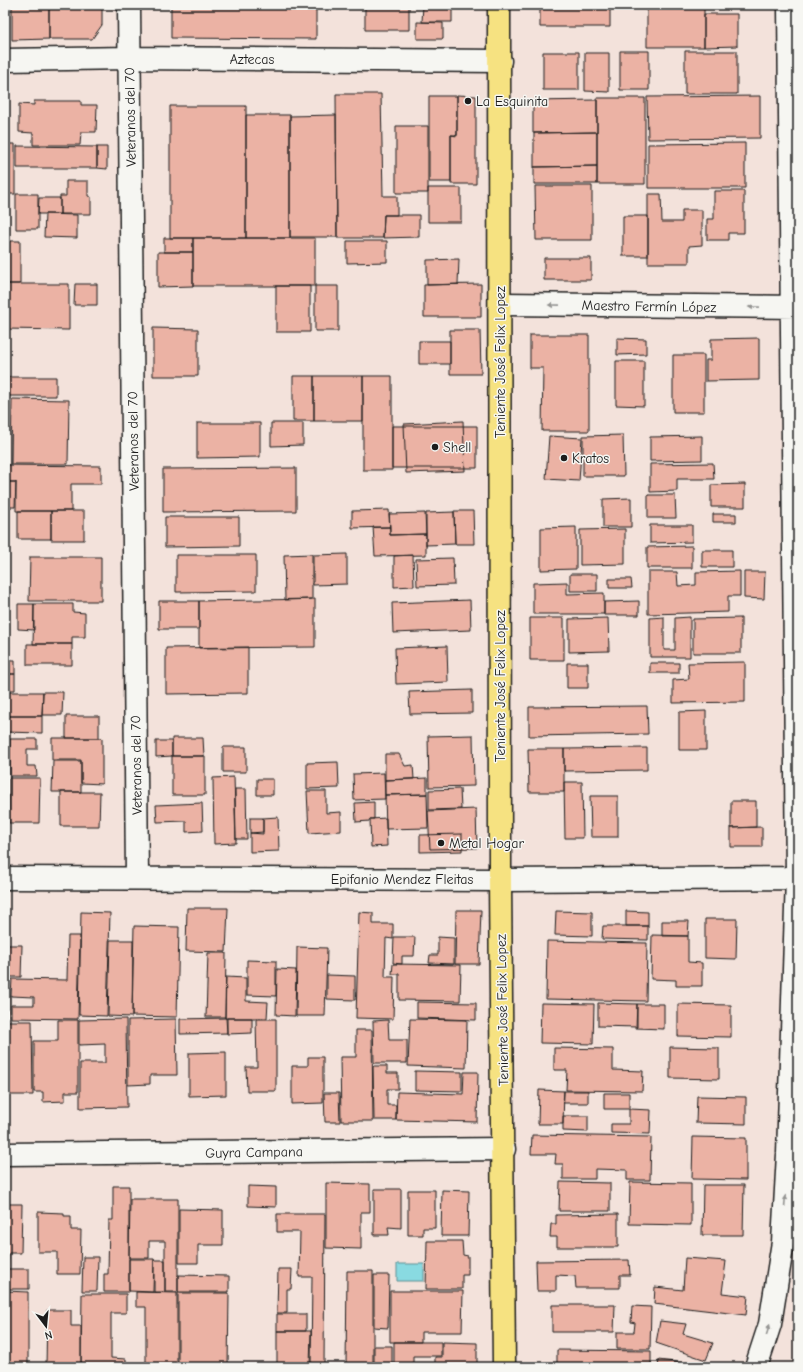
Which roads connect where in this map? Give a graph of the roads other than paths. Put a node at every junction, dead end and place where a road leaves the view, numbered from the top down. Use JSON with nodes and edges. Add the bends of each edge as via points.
{"nodes":[{"id":1,"x":129,"y":5,"type":"edge"},
{"id":2,"x":499,"y":5,"type":"edge"},
{"id":3,"x":789,"y":5,"type":"edge"},
{"id":4,"x":129,"y":58,"type":"junction"},
{"id":5,"x":5,"y":60,"type":"edge"},
{"id":6,"x":500,"y":61,"type":"junction"},
{"id":7,"x":500,"y":304,"type":"junction"},
{"id":8,"x":796,"y":307,"type":"edge"},
{"id":9,"x":137,"y":877,"type":"junction"},
{"id":10,"x":5,"y":878,"type":"edge"},
{"id":11,"x":798,"y":878,"type":"edge"},
{"id":12,"x":500,"y":880,"type":"junction"},
{"id":13,"x":504,"y":1149,"type":"junction"},
{"id":14,"x":5,"y":1154,"type":"edge"},
{"id":15,"x":504,"y":1367,"type":"edge"},
{"id":16,"x":756,"y":1367,"type":"edge"}],
"edges":[{"from":1,"to":4,"type":"street","name":"Veteranos del 70"},
{"from":2,"to":6,"type":"main road","name":"Teniente José Felix Lopez"},
{"from":3,"to":8,"type":"street"},
{"from":4,"to":5,"type":"street","name":"Aztecas"},
{"from":4,"to":6,"type":"street","name":"Aztecas"},
{"from":4,"to":9,"type":"street","name":"Veteranos del 70"},
{"from":6,"to":7,"type":"main road","name":"Teniente José Felix Lopez"},
{"from":8,"to":7,"type":"street","name":"Maestro Fermín López","one_way":true},
{"from":7,"to":12,"type":"main road","name":"Teniente José Felix Lopez"},
{"from":8,"to":11,"type":"street"},
{"from":9,"to":10,"type":"street","name":"Epifanio Mendez Fleitas"},
{"from":9,"to":12,"type":"street","name":"Epifanio Mendez Fleitas"},
{"from":11,"to":12,"type":"street","name":"Epifanio Mendez Fleitas"},
{"from":16,"to":11,"type":"street","one_way":true,"via":[[770,1324],[783,1242]]},
{"from":12,"to":13,"type":"main road","name":"Teniente José Felix Lopez"},
{"from":13,"to":14,"type":"street","name":"Guyra Campana"},
{"from":13,"to":15,"type":"main road","name":"Teniente José Felix Lopez"}]}
